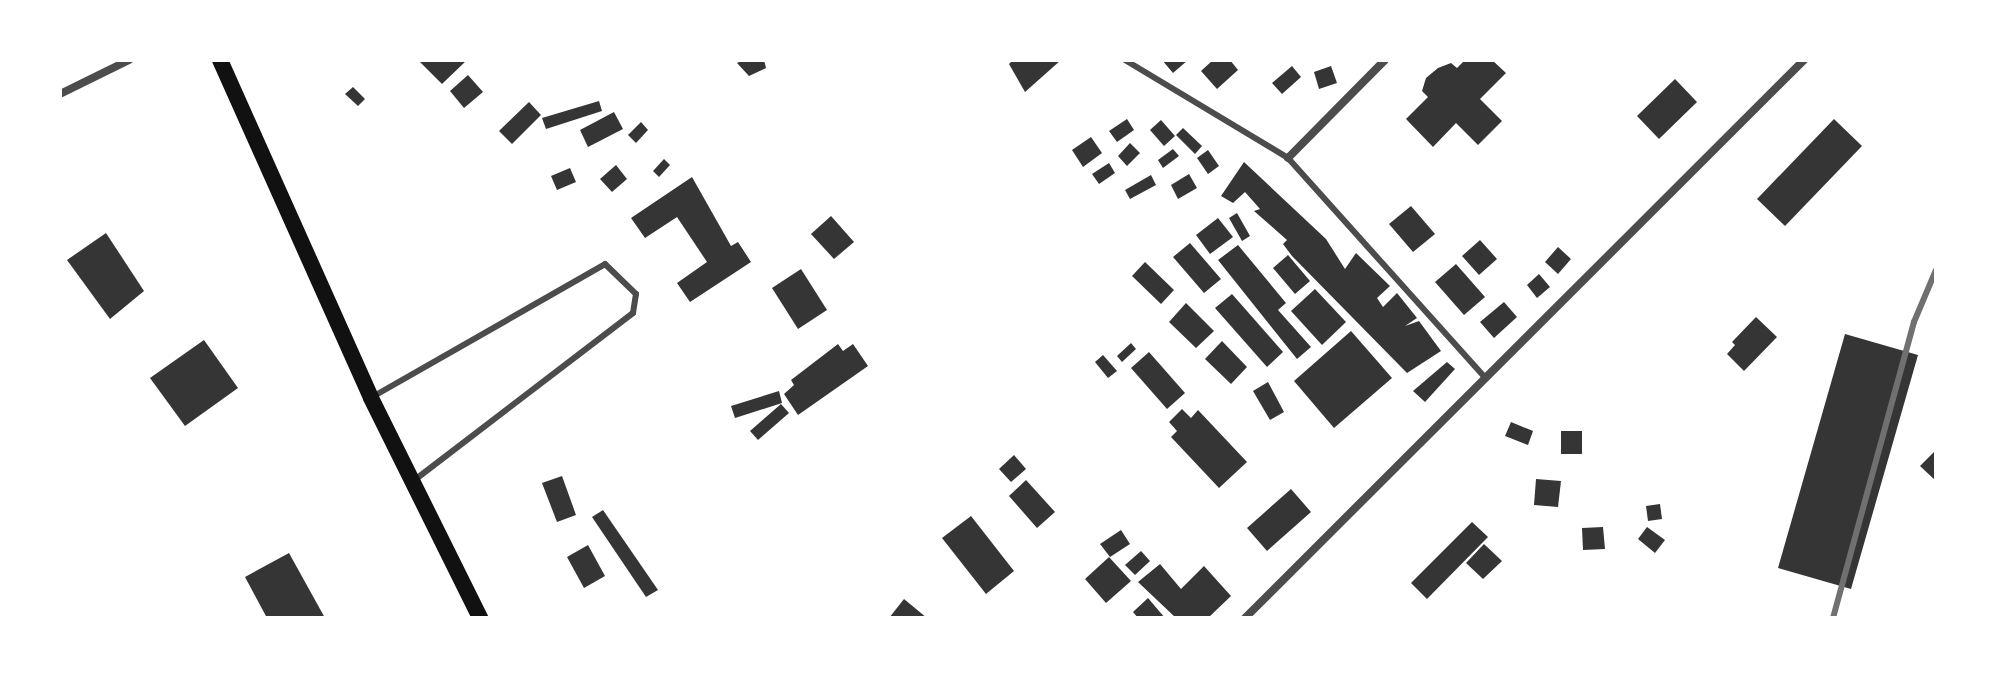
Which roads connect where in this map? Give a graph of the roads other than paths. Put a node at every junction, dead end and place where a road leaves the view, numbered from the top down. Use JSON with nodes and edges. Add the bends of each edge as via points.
{"nodes":[{"id":1,"x":129,"y":60,"type":"edge"},
{"id":2,"x":220,"y":60,"type":"edge"},
{"id":3,"x":1125,"y":60,"type":"edge"},
{"id":4,"x":1385,"y":60,"type":"edge"},
{"id":5,"x":1804,"y":60,"type":"edge"},
{"id":6,"x":60,"y":94,"type":"edge"},
{"id":7,"x":1288,"y":158,"type":"junction"},
{"id":8,"x":1483,"y":375,"type":"junction"},
{"id":9,"x":371,"y":398,"type":"junction"},
{"id":10,"x":412,"y":482,"type":"junction"},
{"id":11,"x":480,"y":618,"type":"edge"},
{"id":12,"x":1245,"y":618,"type":"edge"}],
"edges":[{"from":1,"to":6,"type":"street"},
{"from":2,"to":9,"type":"main road"},
{"from":3,"to":7,"type":"lane"},
{"from":4,"to":7,"type":"street"},
{"from":5,"to":8,"type":"street"},
{"from":7,"to":8,"type":"lane"},
{"from":8,"to":12,"type":"street"},
{"from":9,"to":10,"type":"main road"},
{"from":9,"to":10,"type":"lane","via":[[605,264],[636,294],[633,313]]},
{"from":10,"to":11,"type":"main road"}]}
